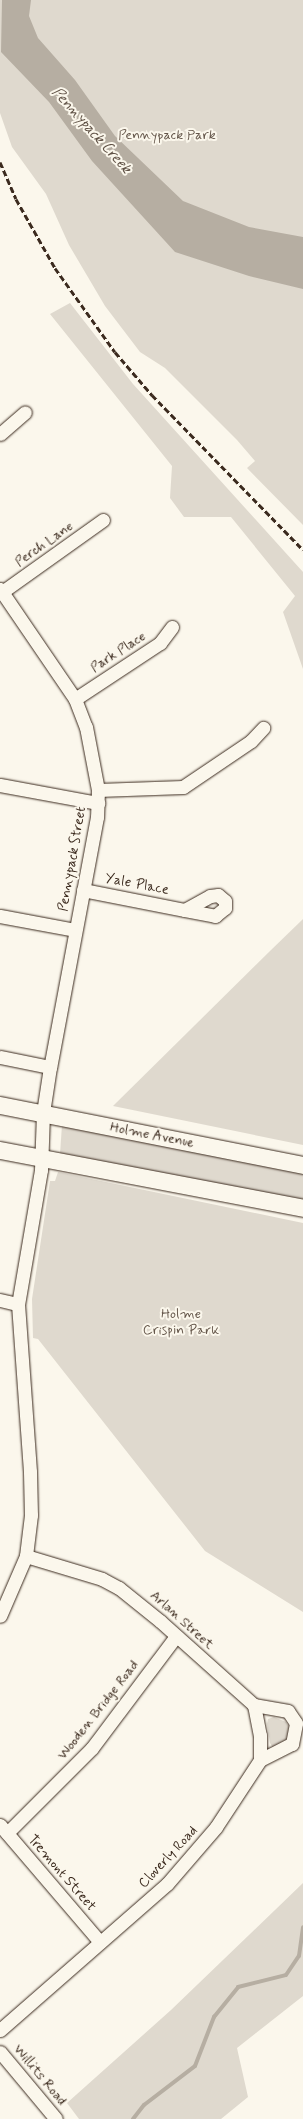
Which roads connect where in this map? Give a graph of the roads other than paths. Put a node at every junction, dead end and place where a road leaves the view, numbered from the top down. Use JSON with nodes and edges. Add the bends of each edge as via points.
{"nodes":[{"id":1,"x":25,"y":412,"type":"dead end"},
{"id":2,"x":0,"y":434,"type":"edge"},
{"id":3,"x":103,"y":520,"type":"dead end"},
{"id":4,"x":1,"y":591,"type":"edge"},
{"id":5,"x":172,"y":627,"type":"dead end"},
{"id":6,"x":75,"y":699,"type":"junction"},
{"id":7,"x":263,"y":728,"type":"dead end"},
{"id":8,"x":0,"y":786,"type":"edge"},
{"id":9,"x":98,"y":796,"type":"junction"},
{"id":10,"x":83,"y":890,"type":"junction"},
{"id":11,"x":185,"y":910,"type":"dead end"},
{"id":12,"x":0,"y":916,"type":"edge"},
{"id":13,"x":75,"y":930,"type":"junction"},
{"id":14,"x":0,"y":1057,"type":"edge"},
{"id":15,"x":50,"y":1067,"type":"junction"},
{"id":16,"x":0,"y":1105,"type":"edge"},
{"id":17,"x":43,"y":1113,"type":"junction"},
{"id":18,"x":0,"y":1150,"type":"edge"},
{"id":19,"x":40,"y":1159,"type":"junction"},
{"id":20,"x":303,"y":1165,"type":"edge"},
{"id":21,"x":303,"y":1208,"type":"edge"},
{"id":22,"x":0,"y":1300,"type":"edge"},
{"id":23,"x":18,"y":1304,"type":"junction"},
{"id":24,"x":26,"y":1556,"type":"junction"},
{"id":25,"x":0,"y":1616,"type":"edge"},
{"id":26,"x":176,"y":1636,"type":"junction"},
{"id":27,"x":254,"y":1705,"type":"junction"},
{"id":28,"x":260,"y":1760,"type":"junction"},
{"id":29,"x":4,"y":1829,"type":"edge"},
{"id":30,"x":100,"y":1942,"type":"junction"},
{"id":31,"x":0,"y":2030,"type":"edge"},
{"id":32,"x":0,"y":2052,"type":"edge"},
{"id":33,"x":56,"y":2119,"type":"edge"}],
"edges":[{"from":1,"to":2,"type":"street"},
{"from":3,"to":4,"type":"street","name":"Perch Lane"},
{"from":4,"to":6,"type":"street","name":"Pennypack Street"},
{"from":5,"to":6,"type":"street","name":"Park Place","via":[[160,643]]},
{"from":6,"to":9,"type":"street","name":"Pennypack Street","via":[[91,748]]},
{"from":7,"to":9,"type":"street","via":[[251,741],[183,787]]},
{"from":8,"to":9,"type":"street"},
{"from":9,"to":10,"type":"street","name":"Pennypack Street"},
{"from":10,"to":11,"type":"street","name":"Yale Place"},
{"from":10,"to":13,"type":"street","name":"Pennypack Street"},
{"from":12,"to":13,"type":"street"},
{"from":13,"to":15,"type":"street","name":"Pennypack Street"},
{"from":14,"to":15,"type":"street"},
{"from":15,"to":17,"type":"street","name":"Pennypack Street"},
{"from":16,"to":17,"type":"main road","name":"Holme Avenue"},
{"from":17,"to":19,"type":"street","name":"Pennypack Street"},
{"from":17,"to":20,"type":"main road","name":"Holme Avenue"},
{"from":18,"to":19,"type":"main road"},
{"from":19,"to":21,"type":"main road"},
{"from":19,"to":23,"type":"street","name":"Pennypack Street"},
{"from":22,"to":23,"type":"street"},
{"from":23,"to":24,"type":"street","name":"Pennypack Street","via":[[30,1472],[31,1515]]},
{"from":24,"to":25,"type":"street","name":"Pennypack Street"},
{"from":24,"to":26,"type":"street","name":"Arlan Street","via":[[83,1571],[115,1586]]},
{"from":26,"to":27,"type":"street","name":"Arlan Street"},
{"from":26,"to":29,"type":"street","name":"Wooden Bridge Road","via":[[92,1748]]},
{"from":27,"to":28,"type":"street","via":[[260,1735]]},
{"from":27,"to":28,"type":"street","via":[[288,1711],[296,1723],[292,1744]]},
{"from":28,"to":30,"type":"street","name":"Cloverly Road","via":[[236,1800],[188,1861],[145,1904]]},
{"from":29,"to":30,"type":"street","name":"Tremont Street"},
{"from":30,"to":31,"type":"street","name":"Cloverly Road"},
{"from":32,"to":33,"type":"street","name":"Willits Road"}]}
